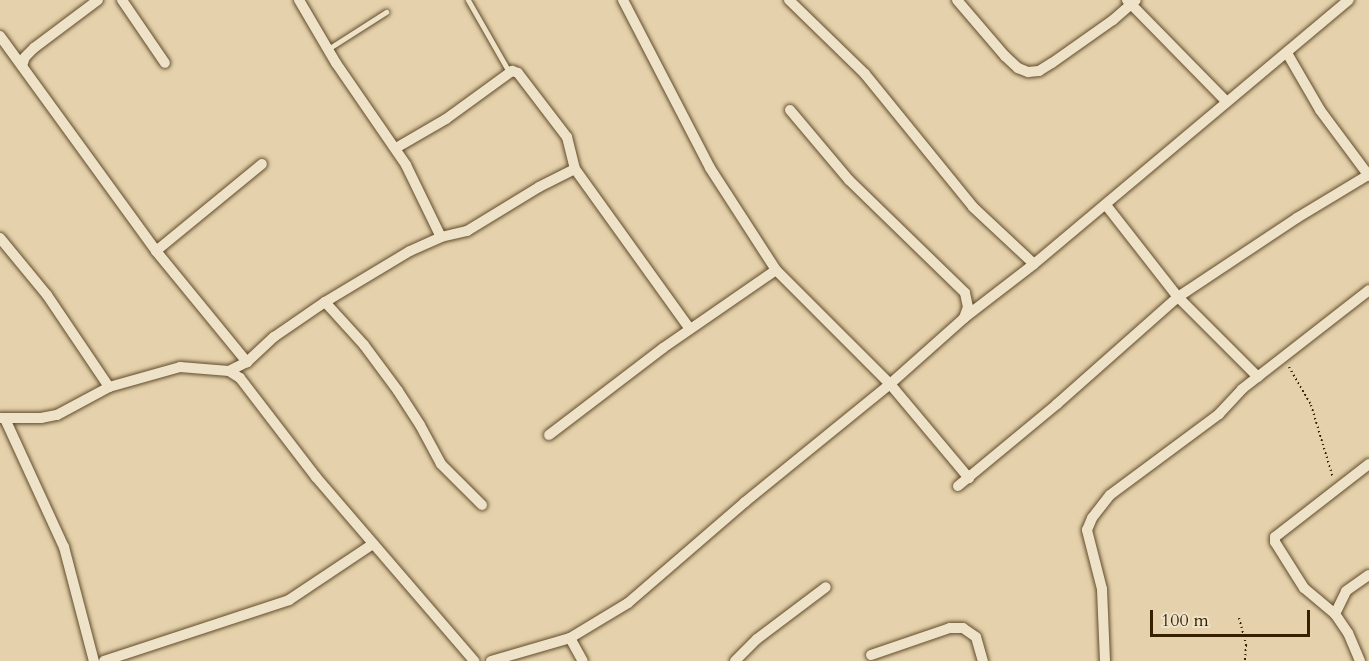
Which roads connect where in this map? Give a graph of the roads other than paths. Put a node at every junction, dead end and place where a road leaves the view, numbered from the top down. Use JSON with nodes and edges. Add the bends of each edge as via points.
{"nodes":[{"id":1,"x":98,"y":0,"type":"edge"},
{"id":2,"x":122,"y":0,"type":"edge"},
{"id":3,"x":299,"y":0,"type":"edge"},
{"id":4,"x":468,"y":0,"type":"edge"},
{"id":5,"x":623,"y":0,"type":"edge"},
{"id":6,"x":789,"y":0,"type":"edge"},
{"id":7,"x":957,"y":0,"type":"edge"},
{"id":8,"x":1349,"y":0,"type":"edge"},
{"id":9,"x":1131,"y":1,"type":"edge"},
{"id":10,"x":386,"y":12,"type":"dead end"},
{"id":11,"x":0,"y":36,"type":"edge"},
{"id":12,"x":328,"y":49,"type":"junction"},
{"id":13,"x":1287,"y":53,"type":"junction"},
{"id":14,"x":165,"y":63,"type":"dead end"},
{"id":15,"x":22,"y":66,"type":"junction"},
{"id":16,"x":510,"y":72,"type":"junction"},
{"id":17,"x":1226,"y":101,"type":"junction"},
{"id":18,"x":790,"y":110,"type":"dead end"},
{"id":19,"x":396,"y":148,"type":"junction"},
{"id":20,"x":262,"y":164,"type":"dead end"},
{"id":21,"x":576,"y":169,"type":"junction"},
{"id":22,"x":1369,"y":175,"type":"edge"},
{"id":23,"x":1106,"y":205,"type":"junction"},
{"id":24,"x":441,"y":237,"type":"junction"},
{"id":25,"x":0,"y":238,"type":"edge"},
{"id":26,"x":156,"y":251,"type":"junction"},
{"id":27,"x":1034,"y":264,"type":"junction"},
{"id":28,"x":776,"y":270,"type":"junction"},
{"id":29,"x":1369,"y":290,"type":"edge"},
{"id":30,"x":1178,"y":297,"type":"junction"},
{"id":31,"x":325,"y":302,"type":"junction"},
{"id":32,"x":964,"y":318,"type":"junction"},
{"id":33,"x":690,"y":329,"type":"junction"},
{"id":34,"x":247,"y":362,"type":"junction"},
{"id":35,"x":229,"y":371,"type":"junction"},
{"id":36,"x":1258,"y":377,"type":"junction"},
{"id":37,"x":890,"y":384,"type":"junction"},
{"id":38,"x":109,"y":387,"type":"junction"},
{"id":39,"x":3,"y":419,"type":"edge"},
{"id":40,"x":549,"y":435,"type":"dead end"},
{"id":41,"x":1369,"y":464,"type":"edge"},
{"id":42,"x":969,"y":478,"type":"junction"},
{"id":43,"x":958,"y":486,"type":"dead end"},
{"id":44,"x":482,"y":505,"type":"dead end"},
{"id":45,"x":373,"y":544,"type":"junction"},
{"id":46,"x":1369,"y":575,"type":"edge"},
{"id":47,"x":826,"y":587,"type":"dead end"},
{"id":48,"x":1335,"y":614,"type":"junction"},
{"id":49,"x":570,"y":638,"type":"junction"},
{"id":50,"x":871,"y":655,"type":"dead end"},
{"id":51,"x":94,"y":661,"type":"edge"},
{"id":52,"x":104,"y":661,"type":"edge"},
{"id":53,"x":474,"y":661,"type":"edge"},
{"id":54,"x":491,"y":661,"type":"edge"},
{"id":55,"x":583,"y":661,"type":"edge"},
{"id":56,"x":735,"y":661,"type":"edge"},
{"id":57,"x":983,"y":661,"type":"edge"},
{"id":58,"x":1105,"y":661,"type":"edge"},
{"id":59,"x":1360,"y":661,"type":"edge"}],
"edges":[{"from":1,"to":15,"type":"street","via":[[34,48]]},
{"from":2,"to":14,"type":"street"},
{"from":3,"to":12,"type":"street"},
{"from":4,"to":16,"type":"lane"},
{"from":5,"to":28,"type":"street","via":[[710,168]]},
{"from":6,"to":27,"type":"street","via":[[865,74],[973,207]]},
{"from":7,"to":9,"type":"street","via":[[1005,56],[1028,72],[1052,63],[1113,20]]},
{"from":8,"to":13,"type":"street"},
{"from":9,"to":17,"type":"street"},
{"from":10,"to":12,"type":"lane"},
{"from":11,"to":15,"type":"street"},
{"from":12,"to":19,"type":"street"},
{"from":13,"to":17,"type":"street"},
{"from":13,"to":22,"type":"street","via":[[1320,110]]},
{"from":15,"to":26,"type":"street"},
{"from":16,"to":19,"type":"street","via":[[446,119]]},
{"from":16,"to":21,"type":"street","via":[[518,73],[567,137]]},
{"from":17,"to":23,"type":"street"},
{"from":18,"to":32,"type":"street","via":[[849,180],[965,293],[968,308]]},
{"from":19,"to":24,"type":"street"},
{"from":20,"to":26,"type":"street"},
{"from":21,"to":24,"type":"street","via":[[467,231]]},
{"from":21,"to":33,"type":"street"},
{"from":22,"to":30,"type":"street"},
{"from":23,"to":27,"type":"street"},
{"from":23,"to":30,"type":"street"},
{"from":24,"to":31,"type":"street"},
{"from":25,"to":38,"type":"street","via":[[47,295]]},
{"from":26,"to":34,"type":"street"},
{"from":27,"to":32,"type":"street"},
{"from":28,"to":33,"type":"street"},
{"from":28,"to":37,"type":"street"},
{"from":29,"to":36,"type":"street"},
{"from":30,"to":36,"type":"street"},
{"from":30,"to":42,"type":"street"},
{"from":31,"to":34,"type":"street","via":[[274,337]]},
{"from":31,"to":44,"type":"street","via":[[364,345],[398,392],[441,465]]},
{"from":32,"to":37,"type":"street"},
{"from":33,"to":40,"type":"street"},
{"from":34,"to":35,"type":"street"},
{"from":35,"to":38,"type":"street","via":[[180,367]]},
{"from":35,"to":45,"type":"street","via":[[240,378]]},
{"from":36,"to":58,"type":"street","via":[[1219,414],[1110,495],[1092,518],[1088,530],[1102,589]]},
{"from":37,"to":42,"type":"street"},
{"from":37,"to":49,"type":"street","via":[[628,603]]},
{"from":38,"to":39,"type":"street","via":[[57,415]]},
{"from":39,"to":51,"type":"street","via":[[67,556]]},
{"from":41,"to":48,"type":"street","via":[[1279,534],[1275,542],[1304,588]]},
{"from":42,"to":43,"type":"street"},
{"from":45,"to":52,"type":"street","via":[[289,600]]},
{"from":45,"to":53,"type":"street"},
{"from":46,"to":48,"type":"street","via":[[1346,591]]},
{"from":47,"to":56,"type":"street","via":[[757,639]]},
{"from":48,"to":59,"type":"street"},
{"from":49,"to":54,"type":"street"},
{"from":49,"to":55,"type":"street"},
{"from":50,"to":57,"type":"street","via":[[950,628],[963,628],[976,637]]}]}
